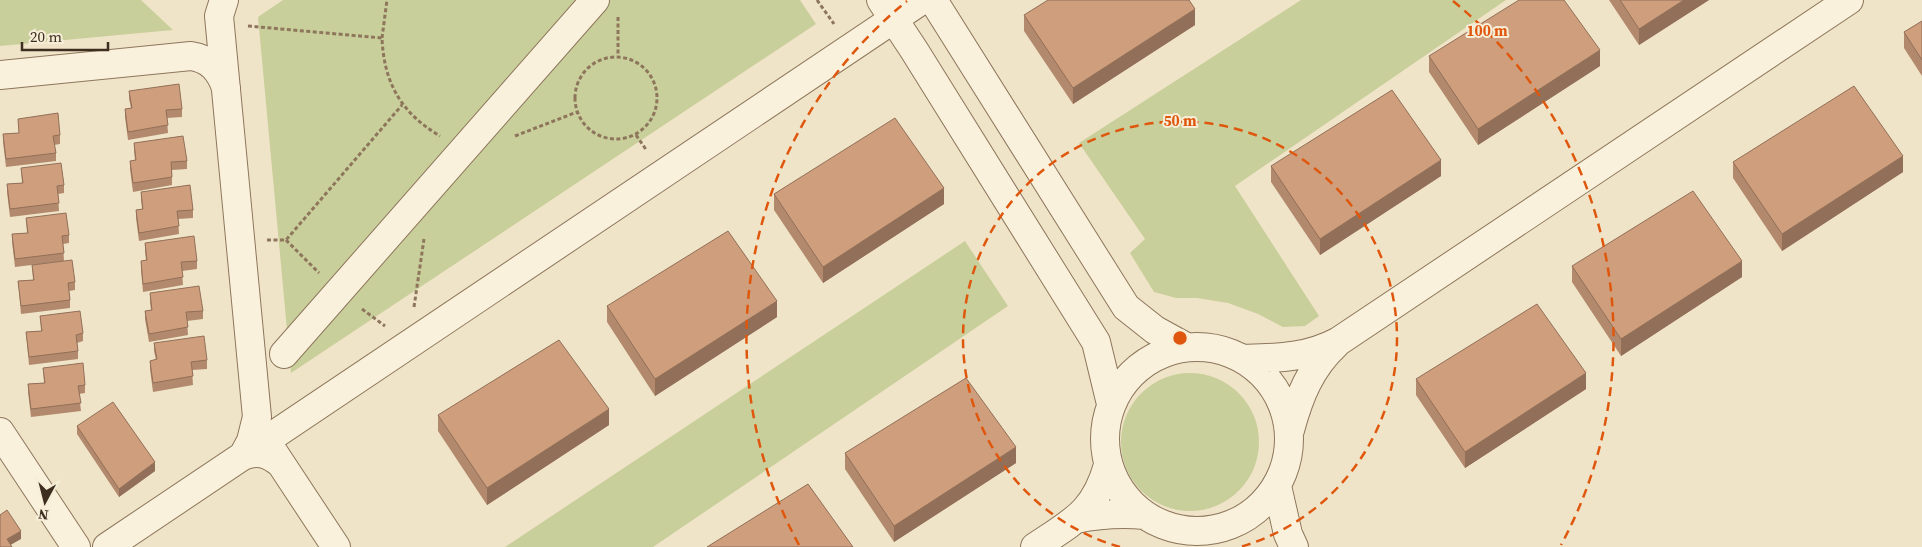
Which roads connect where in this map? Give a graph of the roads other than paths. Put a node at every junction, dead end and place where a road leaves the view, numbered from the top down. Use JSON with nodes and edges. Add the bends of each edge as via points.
{"nodes":[{"id":1,"x":922,"y":0,"type":"edge"},
{"id":2,"x":932,"y":0,"type":"edge"},
{"id":3,"x":1849,"y":0,"type":"edge"},
{"id":4,"x":606,"y":5,"type":"edge"},
{"id":5,"x":217,"y":8,"type":"edge"},
{"id":6,"x":887,"y":9,"type":"edge"},
{"id":7,"x":181,"y":56,"type":"junction"},
{"id":8,"x":0,"y":75,"type":"edge"},
{"id":9,"x":226,"y":88,"type":"junction"},
{"id":10,"x":1339,"y":341,"type":"junction"},
{"id":11,"x":1186,"y":347,"type":"junction"},
{"id":12,"x":284,"y":354,"type":"dead end"},
{"id":13,"x":1243,"y":358,"type":"junction"},
{"id":14,"x":1111,"y":404,"type":"junction"},
{"id":15,"x":256,"y":406,"type":"junction"},
{"id":16,"x":1,"y":426,"type":"edge"},
{"id":17,"x":283,"y":429,"type":"junction"},
{"id":18,"x":1290,"y":430,"type":"junction"},
{"id":19,"x":243,"y":456,"type":"junction"},
{"id":20,"x":280,"y":463,"type":"junction"},
{"id":21,"x":1108,"y":465,"type":"junction"},
{"id":22,"x":1277,"y":486,"type":"junction"},
{"id":23,"x":1145,"y":515,"type":"junction"},
{"id":24,"x":1076,"y":519,"type":"junction"},
{"id":25,"x":1215,"y":539,"type":"edge"},
{"id":26,"x":76,"y":547,"type":"edge"},
{"id":27,"x":107,"y":547,"type":"edge"},
{"id":28,"x":336,"y":547,"type":"edge"},
{"id":29,"x":1035,"y":547,"type":"edge"},
{"id":30,"x":1294,"y":547,"type":"edge"}],
"edges":[{"from":1,"to":6,"type":"street"},
{"from":2,"to":11,"type":"street","via":[[1126,307],[1155,330]]},
{"from":3,"to":10,"type":"street"},
{"from":4,"to":12,"type":"street","via":[[465,148]]},
{"from":5,"to":7,"type":"street","via":[[214,34],[206,44]]},
{"from":5,"to":9,"type":"street"},
{"from":6,"to":14,"type":"street","via":[[1096,342]]},
{"from":6,"to":17,"type":"street"},
{"from":7,"to":8,"type":"street"},
{"from":7,"to":9,"type":"street","via":[[210,62]]},
{"from":9,"to":15,"type":"street"},
{"from":10,"to":13,"type":"street","via":[[1324,349],[1290,358]]},
{"from":10,"to":18,"type":"street","via":[[1309,377]]},
{"from":11,"to":13,"type":"street","via":[[1216,348]]},
{"from":11,"to":14,"type":"street","via":[[1162,353],[1141,366],[1123,383]]},
{"from":13,"to":18,"type":"street","via":[[1266,377],[1282,402]]},
{"from":14,"to":21,"type":"street","via":[[1105,434]]},
{"from":15,"to":17,"type":"street"},
{"from":15,"to":17,"type":"street","via":[[273,422],[292,422]]},
{"from":15,"to":19,"type":"street","via":[[255,429]]},
{"from":16,"to":26,"type":"street"},
{"from":17,"to":19,"type":"street"},
{"from":17,"to":20,"type":"street","via":[[275,445]]},
{"from":18,"to":22,"type":"street","via":[[1288,459]]},
{"from":19,"to":20,"type":"street","via":[[263,453]]},
{"from":19,"to":27,"type":"street"},
{"from":20,"to":28,"type":"street"},
{"from":21,"to":23,"type":"street","via":[[1122,493]]},
{"from":21,"to":24,"type":"street","via":[[1093,502]]},
{"from":22,"to":25,"type":"street","via":[[1258,508]]},
{"from":22,"to":30,"type":"street"},
{"from":23,"to":24,"type":"street","via":[[1120,513]]},
{"from":23,"to":25,"type":"street","via":[[1174,528]]},
{"from":24,"to":29,"type":"street"}]}
